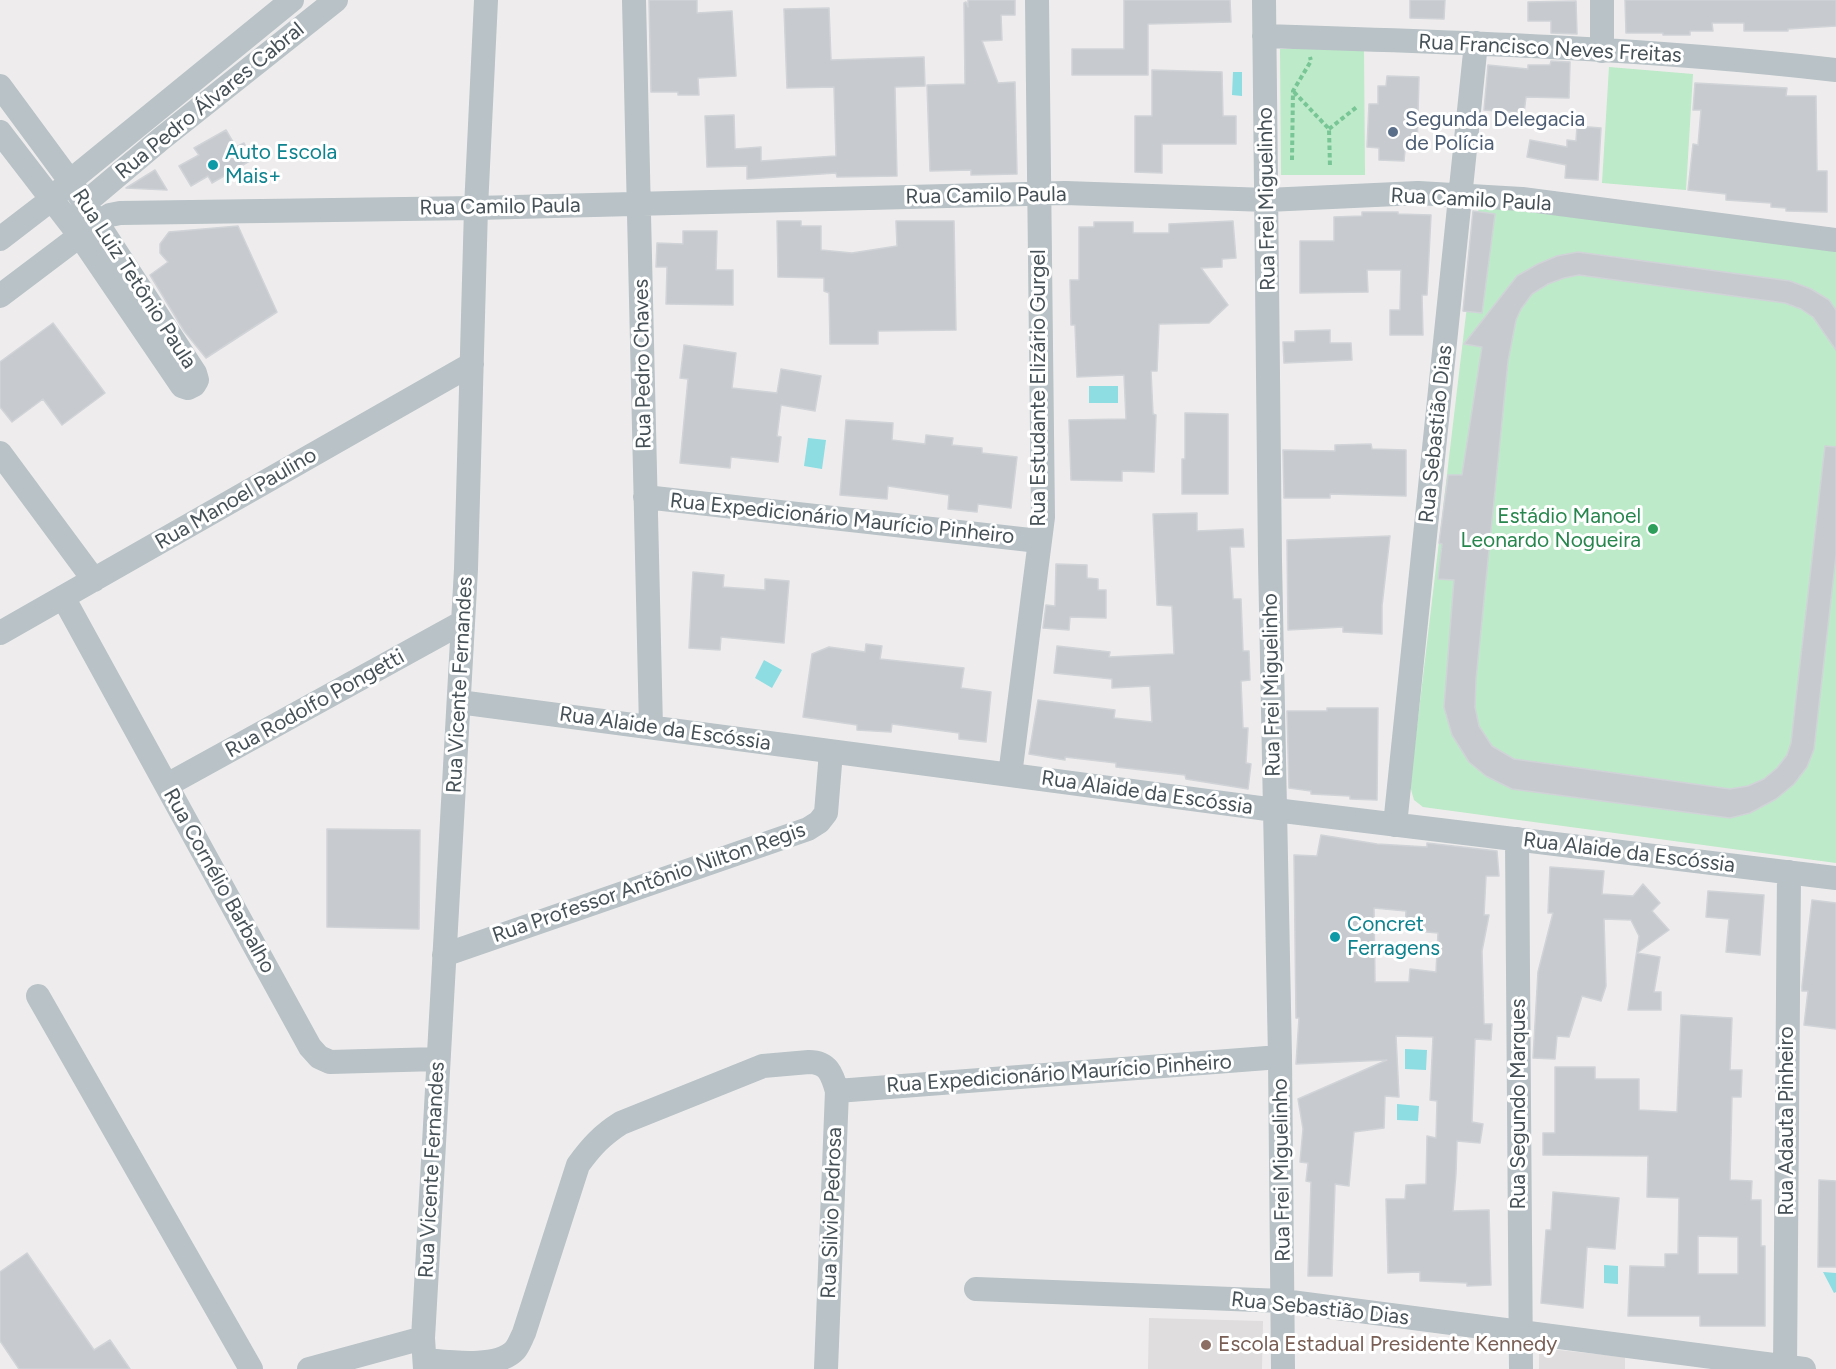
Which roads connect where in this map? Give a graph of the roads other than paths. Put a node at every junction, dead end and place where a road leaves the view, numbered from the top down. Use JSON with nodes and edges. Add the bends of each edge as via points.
{"nodes":[{"id":1,"x":292,"y":0,"type":"edge"},
{"id":2,"x":336,"y":0,"type":"edge"},
{"id":3,"x":486,"y":0,"type":"edge"},
{"id":4,"x":634,"y":0,"type":"edge"},
{"id":5,"x":1037,"y":0,"type":"edge"},
{"id":6,"x":1264,"y":0,"type":"edge"},
{"id":7,"x":1602,"y":0,"type":"edge"},
{"id":8,"x":1264,"y":36,"type":"junction"},
{"id":9,"x":1476,"y":43,"type":"junction"},
{"id":10,"x":1602,"y":51,"type":"junction"},
{"id":11,"x":1836,"y":70,"type":"edge"},
{"id":12,"x":0,"y":86,"type":"edge"},
{"id":13,"x":0,"y":132,"type":"edge"},
{"id":14,"x":70,"y":181,"type":"junction"},
{"id":15,"x":1039,"y":194,"type":"junction"},
{"id":16,"x":1461,"y":195,"type":"junction"},
{"id":17,"x":52,"y":199,"type":"junction"},
{"id":18,"x":1267,"y":200,"type":"junction"},
{"id":19,"x":639,"y":204,"type":"junction"},
{"id":20,"x":476,"y":208,"type":"junction"},
{"id":21,"x":133,"y":213,"type":"joint"},
{"id":22,"x":87,"y":220,"type":"junction"},
{"id":23,"x":0,"y":239,"type":"edge"},
{"id":24,"x":1836,"y":240,"type":"edge"},
{"id":25,"x":0,"y":296,"type":"edge"},
{"id":26,"x":472,"y":364,"type":"junction"},
{"id":27,"x":0,"y":453,"type":"edge"},
{"id":28,"x":645,"y":497,"type":"junction"},
{"id":29,"x":1039,"y":541,"type":"junction"},
{"id":30,"x":94,"y":580,"type":"junction"},
{"id":31,"x":63,"y":597,"type":"junction"},
{"id":32,"x":463,"y":622,"type":"junction"},
{"id":33,"x":0,"y":633,"type":"edge"},
{"id":34,"x":459,"y":702,"type":"junction"},
{"id":35,"x":651,"y":728,"type":"junction"},
{"id":36,"x":831,"y":752,"type":"junction"},
{"id":37,"x":1010,"y":775,"type":"junction"},
{"id":38,"x":166,"y":785,"type":"junction"},
{"id":39,"x":1275,"y":810,"type":"junction"},
{"id":40,"x":1395,"y":825,"type":"junction"},
{"id":41,"x":1517,"y":839,"type":"junction"},
{"id":42,"x":1789,"y":872,"type":"junction"},
{"id":43,"x":1836,"y":878,"type":"edge"},
{"id":44,"x":444,"y":955,"type":"junction"},
{"id":45,"x":38,"y":996,"type":"dead end"},
{"id":46,"x":1280,"y":1057,"type":"junction"},
{"id":47,"x":438,"y":1059,"type":"junction"},
{"id":48,"x":837,"y":1091,"type":"junction"},
{"id":49,"x":976,"y":1289,"type":"dead end"},
{"id":50,"x":1283,"y":1301,"type":"junction"},
{"id":51,"x":1521,"y":1332,"type":"junction"},
{"id":52,"x":425,"y":1356,"type":"edge"},
{"id":53,"x":1792,"y":1368,"type":"edge"},
{"id":54,"x":251,"y":1369,"type":"edge"},
{"id":55,"x":309,"y":1369,"type":"edge"},
{"id":56,"x":826,"y":1369,"type":"edge"},
{"id":57,"x":1283,"y":1369,"type":"edge"},
{"id":58,"x":1521,"y":1369,"type":"edge"}],
"edges":[{"from":1,"to":14,"type":"street","name":"Rua Pedro Álvares Cabral"},
{"from":2,"to":22,"type":"street","name":"Rua Pedro Álvares Cabral","via":[[161,139]]},
{"from":3,"to":20,"type":"street","name":"Rua Vicente Fernandes"},
{"from":4,"to":19,"type":"street","name":"Rua Pedro Chaves"},
{"from":5,"to":15,"type":"street","name":"Rua Estudante Elizário Gurgel"},
{"from":6,"to":8,"type":"street","name":"Rua Frei Miguelinho"},
{"from":7,"to":10,"type":"street"},
{"from":8,"to":9,"type":"street","name":"Rua Francisco Neves Freitas"},
{"from":8,"to":18,"type":"street","name":"Rua Frei Miguelinho"},
{"from":9,"to":10,"type":"street","name":"Rua Francisco Neves Freitas"},
{"from":9,"to":16,"type":"street","name":"Rua Sebastião Dias"},
{"from":10,"to":11,"type":"street","name":"Rua Francisco Neves Freitas"},
{"from":12,"to":14,"type":"street","name":"Rua Luiz Tetônio Paula"},
{"from":13,"to":17,"type":"street","name":"Rua Luiz Tetônio Paula"},
{"from":14,"to":17,"type":"street","name":"Rua Pedro Álvares Cabral"},
{"from":14,"to":22,"type":"street","name":"Rua Luiz Tetônio Paula"},
{"from":15,"to":18,"type":"street","name":"Rua Camilo Paula"},
{"from":15,"to":19,"type":"street","name":"Rua Camilo Paula"},
{"from":15,"to":29,"type":"street","name":"Rua Estudante Elizário Gurgel","via":[[1043,517]]},
{"from":16,"to":18,"type":"street","name":"Rua Camilo Paula"},
{"from":16,"to":24,"type":"street","name":"Rua Camilo Paula","via":[[1522,199]]},
{"from":16,"to":40,"type":"street","name":"Rua Sebastião Dias"},
{"from":17,"to":22,"type":"street","name":"Rua Luiz Tetônio Paula"},
{"from":17,"to":23,"type":"street","name":"Rua Pedro Álvares Cabral"},
{"from":18,"to":39,"type":"street","name":"Rua Frei Miguelinho"},
{"from":19,"to":20,"type":"street","name":"Rua Camilo Paula"},
{"from":19,"to":28,"type":"street","name":"Rua Pedro Chaves"},
{"from":20,"to":21,"type":"street","name":"Rua Camilo Paula"},
{"from":20,"to":26,"type":"street","name":"Rua Vicente Fernandes"},
{"from":21,"to":22,"type":"street","name":"Rua Pedro Álvares Cabral"},
{"from":22,"to":22,"type":"street","name":"Rua Luiz Tetônio Paula","via":[[182,386],[194,385],[195,373]]},
{"from":22,"to":25,"type":"street","name":"Rua Pedro Álvares Cabral"},
{"from":26,"to":30,"type":"street","name":"Rua Manoel Paulino"},
{"from":26,"to":32,"type":"street","name":"Rua Vicente Fernandes"},
{"from":27,"to":30,"type":"street"},
{"from":28,"to":29,"type":"street","name":"Rua Expedicionário Maurício Pinheiro"},
{"from":28,"to":35,"type":"street","name":"Rua Pedro Chaves"},
{"from":29,"to":37,"type":"street","name":"Rua Estudante Elizário Gurgel"},
{"from":30,"to":31,"type":"street","name":"Rua Manoel Paulino"},
{"from":31,"to":33,"type":"street","name":"Rua Manoel Paulino"},
{"from":31,"to":38,"type":"street","name":"Rua Cornélio Barbalho"},
{"from":32,"to":34,"type":"street","name":"Rua Vicente Fernandes"},
{"from":32,"to":38,"type":"street","name":"Rua Rodolfo Pongetti"},
{"from":34,"to":35,"type":"street","name":"Rua Alaide da Escóssia"},
{"from":34,"to":44,"type":"street","name":"Rua Vicente Fernandes"},
{"from":35,"to":36,"type":"street","name":"Rua Alaide da Escóssia"},
{"from":36,"to":37,"type":"street","name":"Rua Alaide da Escóssia"},
{"from":36,"to":44,"type":"street","name":"Rua Professor Antônio Nilton Regis","via":[[826,813],[808,829]]},
{"from":37,"to":39,"type":"street","name":"Rua Alaide da Escóssia"},
{"from":38,"to":47,"type":"street","name":"Rua Cornélio Barbalho","via":[[319,1057],[330,1062]]},
{"from":39,"to":40,"type":"street","name":"Rua Alaide da Escóssia"},
{"from":39,"to":46,"type":"street","name":"Rua Frei Miguelinho"},
{"from":40,"to":41,"type":"street","name":"Rua Alaide da Escóssia"},
{"from":41,"to":42,"type":"street","name":"Rua Alaide da Escóssia"},
{"from":41,"to":51,"type":"street","name":"Rua Segundo Marques"},
{"from":42,"to":43,"type":"street","name":"Rua Alaide da Escóssia"},
{"from":42,"to":53,"type":"street","name":"Rua Adauta Pinheiro"},
{"from":44,"to":47,"type":"street","name":"Rua Vicente Fernandes"},
{"from":45,"to":54,"type":"street"},
{"from":46,"to":48,"type":"street","name":"Rua Expedicionário Maurício Pinheiro"},
{"from":46,"to":50,"type":"street","name":"Rua Frei Miguelinho"},
{"from":47,"to":52,"type":"street","name":"Rua Vicente Fernandes"},
{"from":48,"to":52,"type":"street","name":"Rua Silvio Pedrosa","via":[[832,1073],[821,1063],[763,1066],[621,1123],[603,1134],[578,1165],[524,1333],[514,1351],[489,1364]]},
{"from":48,"to":56,"type":"street","name":"Rua Silvio Pedrosa"},
{"from":49,"to":50,"type":"street","name":"Rua Sebastião Dias"},
{"from":50,"to":51,"type":"street","name":"Rua Sebastião Dias"},
{"from":50,"to":57,"type":"street","name":"Rua Frei Miguelinho"},
{"from":51,"to":53,"type":"street","name":"Rua Sebastião Dias"},
{"from":51,"to":58,"type":"street","name":"Rua Segundo Marques"},
{"from":52,"to":55,"type":"street"}]}
